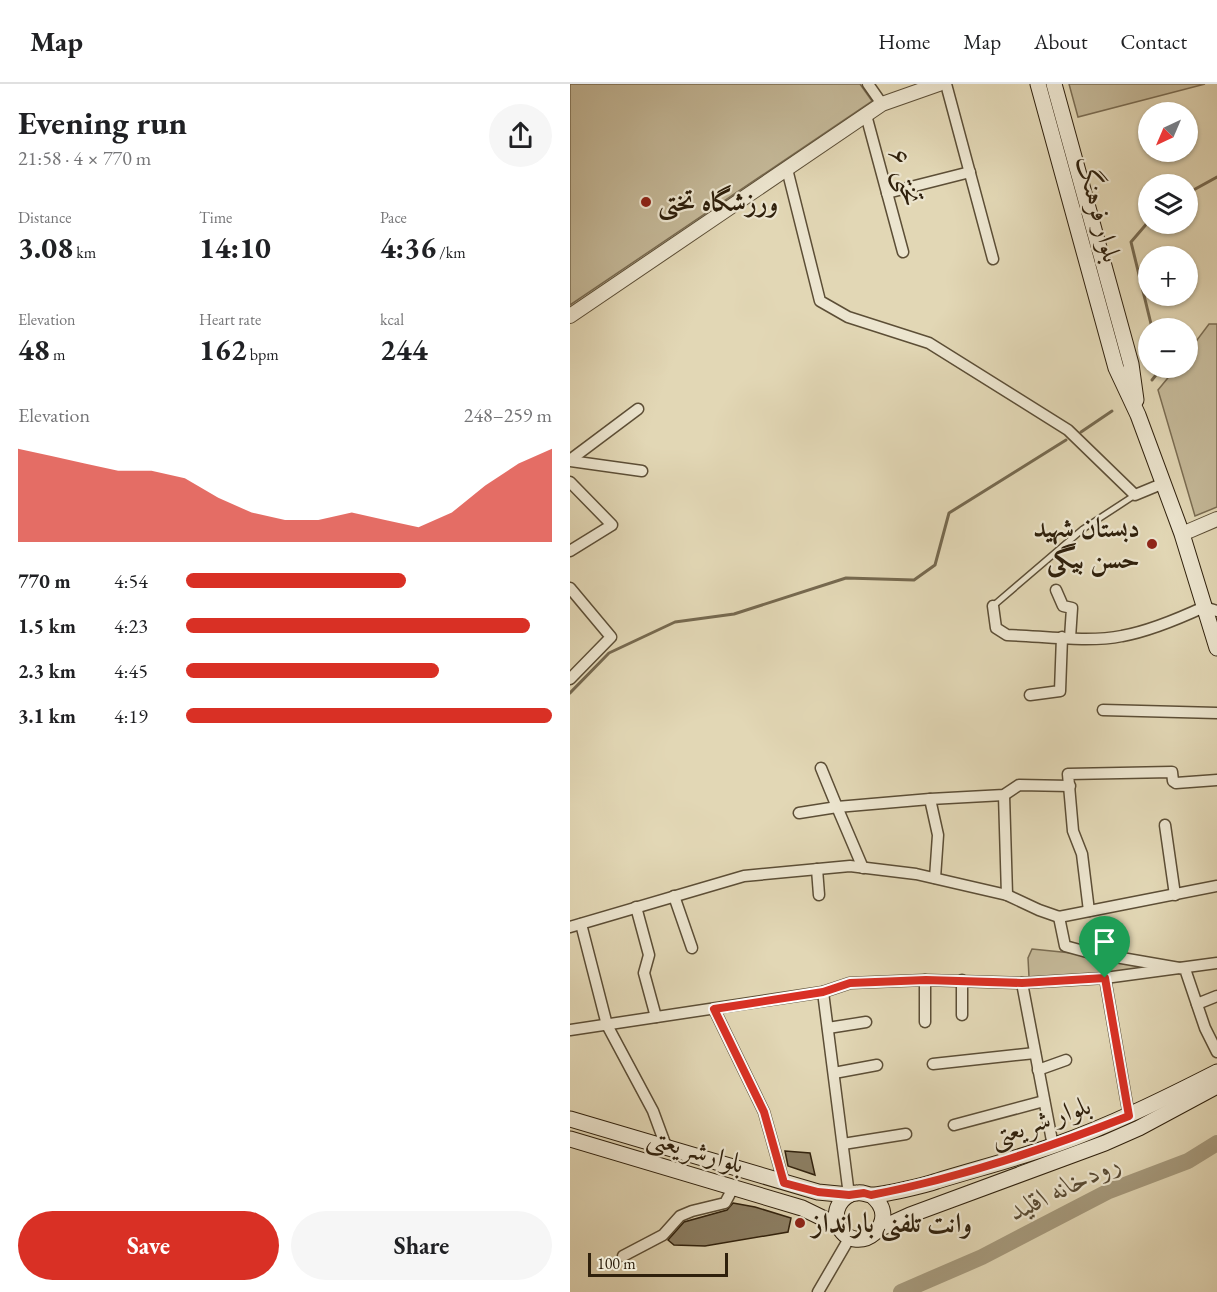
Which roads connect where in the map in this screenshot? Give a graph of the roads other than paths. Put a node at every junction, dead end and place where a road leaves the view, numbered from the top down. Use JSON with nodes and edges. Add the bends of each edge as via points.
{"nodes":[{"id":1,"x":868,"y":84,"type":"edge"},
{"id":2,"x":939,"y":84,"type":"edge"},
{"id":3,"x":946,"y":84,"type":"edge"},
{"id":4,"x":1038,"y":84,"type":"edge"},
{"id":5,"x":1054,"y":84,"type":"edge"},
{"id":6,"x":882,"y":104,"type":"junction"},
{"id":7,"x":866,"y":115,"type":"junction"},
{"id":8,"x":786,"y":169,"type":"junction"},
{"id":9,"x":970,"y":172,"type":"junction"},
{"id":10,"x":887,"y":193,"type":"junction"},
{"id":11,"x":903,"y":252,"type":"dead end"},
{"id":12,"x":993,"y":259,"type":"dead end"},
{"id":13,"x":570,"y":315,"type":"edge"},
{"id":14,"x":638,"y":409,"type":"dead end"},
{"id":15,"x":1138,"y":415,"type":"junction"},
{"id":16,"x":570,"y":460,"type":"edge"},
{"id":17,"x":642,"y":471,"type":"dead end"},
{"id":18,"x":570,"y":482,"type":"edge"},
{"id":19,"x":1164,"y":483,"type":"junction"},
{"id":20,"x":1135,"y":495,"type":"junction"},
{"id":21,"x":1217,"y":519,"type":"edge"},
{"id":22,"x":1182,"y":534,"type":"junction"},
{"id":23,"x":570,"y":551,"type":"edge"},
{"id":24,"x":570,"y":588,"type":"edge"},
{"id":25,"x":1056,"y":590,"type":"dead end"},
{"id":26,"x":993,"y":606,"type":"joint"},
{"id":27,"x":1211,"y":609,"type":"edge"},
{"id":28,"x":1066,"y":637,"type":"junction"},
{"id":29,"x":1217,"y":648,"type":"edge"},
{"id":30,"x":570,"y":679,"type":"edge"},
{"id":31,"x":1030,"y":695,"type":"dead end"},
{"id":32,"x":1103,"y":710,"type":"dead end"},
{"id":33,"x":1217,"y":713,"type":"edge"},
{"id":34,"x":821,"y":768,"type":"dead end"},
{"id":35,"x":1217,"y":780,"type":"edge"},
{"id":36,"x":1070,"y":786,"type":"junction"},
{"id":37,"x":1004,"y":795,"type":"junction"},
{"id":38,"x":930,"y":799,"type":"junction"},
{"id":39,"x":837,"y":807,"type":"junction"},
{"id":40,"x":799,"y":813,"type":"dead end"},
{"id":41,"x":1165,"y":825,"type":"dead end"},
{"id":42,"x":863,"y":868,"type":"junction"},
{"id":43,"x":818,"y":869,"type":"junction"},
{"id":44,"x":935,"y":878,"type":"junction"},
{"id":45,"x":1217,"y":886,"type":"edge"},
{"id":46,"x":819,"y":895,"type":"dead end"},
{"id":47,"x":1007,"y":895,"type":"junction"},
{"id":48,"x":1175,"y":895,"type":"junction"},
{"id":49,"x":675,"y":896,"type":"junction"},
{"id":50,"x":636,"y":907,"type":"junction"},
{"id":51,"x":1089,"y":911,"type":"junction"},
{"id":52,"x":1059,"y":917,"type":"junction"},
{"id":53,"x":575,"y":926,"type":"edge"},
{"id":54,"x":692,"y":948,"type":"dead end"},
{"id":55,"x":1217,"y":963,"type":"edge"},
{"id":56,"x":1185,"y":969,"type":"junction"},
{"id":57,"x":1105,"y":978,"type":"junction"},
{"id":58,"x":926,"y":980,"type":"junction"},
{"id":59,"x":962,"y":980,"type":"junction"},
{"id":60,"x":1022,"y":983,"type":"junction"},
{"id":61,"x":823,"y":992,"type":"junction"},
{"id":62,"x":1217,"y":996,"type":"edge"},
{"id":63,"x":1197,"y":1004,"type":"junction"},
{"id":64,"x":714,"y":1009,"type":"junction"},
{"id":65,"x":962,"y":1014,"type":"dead end"},
{"id":66,"x":656,"y":1017,"type":"junction"},
{"id":67,"x":866,"y":1022,"type":"dead end"},
{"id":68,"x":925,"y":1022,"type":"dead end"},
{"id":69,"x":607,"y":1024,"type":"junction"},
{"id":70,"x":571,"y":1028,"type":"edge"},
{"id":71,"x":828,"y":1028,"type":"junction"},
{"id":72,"x":1217,"y":1052,"type":"edge"},
{"id":73,"x":1035,"y":1053,"type":"junction"},
{"id":74,"x":1066,"y":1060,"type":"dead end"},
{"id":75,"x":933,"y":1064,"type":"dead end"},
{"id":76,"x":877,"y":1065,"type":"dead end"},
{"id":77,"x":1038,"y":1070,"type":"junction"},
{"id":78,"x":1217,"y":1072,"type":"edge"},
{"id":79,"x":834,"y":1073,"type":"junction"},
{"id":80,"x":1217,"y":1086,"type":"edge"},
{"id":81,"x":1044,"y":1101,"type":"junction"},
{"id":82,"x":1129,"y":1116,"type":"junction"},
{"id":83,"x":570,"y":1119,"type":"edge"},
{"id":84,"x":954,"y":1125,"type":"dead end"},
{"id":85,"x":906,"y":1134,"type":"dead end"},
{"id":86,"x":570,"y":1138,"type":"edge"},
{"id":87,"x":843,"y":1144,"type":"junction"},
{"id":88,"x":1053,"y":1146,"type":"junction"},
{"id":89,"x":667,"y":1149,"type":"junction"},
{"id":90,"x":784,"y":1183,"type":"junction"},
{"id":91,"x":931,"y":1183,"type":"junction"},
{"id":92,"x":733,"y":1188,"type":"junction"},
{"id":93,"x":849,"y":1195,"type":"junction"},
{"id":94,"x":871,"y":1195,"type":"junction"},
{"id":95,"x":936,"y":1206,"type":"junction"},
{"id":96,"x":839,"y":1226,"type":"junction"},
{"id":97,"x":879,"y":1229,"type":"junction"},
{"id":98,"x":850,"y":1237,"type":"junction"},
{"id":99,"x":623,"y":1256,"type":"dead end"},
{"id":100,"x":818,"y":1292,"type":"edge"}],
"edges":[{"from":1,"to":6,"type":"street"},
{"from":2,"to":6,"type":"street"},
{"from":3,"to":9,"type":"street"},
{"from":4,"to":15,"type":"main road","name":"بلوار فرهنگ","via":[[1116,368]]},
{"from":5,"to":15,"type":"main road","name":"بلوار فرهنگ","via":[[1131,364]]},
{"from":6,"to":7,"type":"street"},
{"from":7,"to":8,"type":"street"},
{"from":7,"to":10,"type":"street","name":"تختی ۶"},
{"from":8,"to":13,"type":"street"},
{"from":8,"to":20,"type":"street","via":[[820,301],[848,317],[929,344],[1068,430]]},
{"from":9,"to":10,"type":"street"},
{"from":9,"to":12,"type":"street"},
{"from":10,"to":11,"type":"street","name":"تختی ۶"},
{"from":14,"to":16,"type":"street"},
{"from":15,"to":19,"type":"main road","name":"بلوار فرهنگ"},
{"from":16,"to":17,"type":"street"},
{"from":18,"to":23,"type":"street","via":[[612,525]]},
{"from":19,"to":20,"type":"street"},
{"from":19,"to":22,"type":"main road","name":"بلوار فرهنگ"},
{"from":20,"to":26,"type":"lane","via":[[1083,529]]},
{"from":21,"to":22,"type":"street"},
{"from":22,"to":27,"type":"main road","name":"بلوار فرهنگ"},
{"from":24,"to":30,"type":"street","via":[[611,637]]},
{"from":25,"to":28,"type":"street","via":[[1063,606],[1072,608]]},
{"from":26,"to":28,"type":"street","via":[[996,628],[1007,634]]},
{"from":27,"to":28,"type":"street","via":[[1121,637]]},
{"from":27,"to":29,"type":"main road","name":"بلوار فرهنگ"},
{"from":28,"to":31,"type":"street","via":[[1060,691]]},
{"from":32,"to":33,"type":"street"},
{"from":34,"to":39,"type":"street"},
{"from":35,"to":36,"type":"street","via":[[1176,783],[1172,772],[1068,774]]},
{"from":36,"to":37,"type":"street","via":[[1019,784]]},
{"from":36,"to":51,"type":"street","via":[[1073,831],[1082,854]]},
{"from":37,"to":38,"type":"street"},
{"from":37,"to":47,"type":"street"},
{"from":38,"to":39,"type":"street"},
{"from":38,"to":44,"type":"street","via":[[938,835]]},
{"from":39,"to":40,"type":"street"},
{"from":39,"to":42,"type":"street"},
{"from":41,"to":48,"type":"street"},
{"from":42,"to":43,"type":"street"},
{"from":42,"to":44,"type":"street"},
{"from":43,"to":46,"type":"street"},
{"from":43,"to":49,"type":"street","via":[[744,876]]},
{"from":44,"to":47,"type":"street"},
{"from":45,"to":48,"type":"street"},
{"from":47,"to":52,"type":"street"},
{"from":48,"to":51,"type":"street"},
{"from":49,"to":50,"type":"street"},
{"from":49,"to":54,"type":"street"},
{"from":50,"to":53,"type":"street"},
{"from":50,"to":66,"type":"street","via":[[649,955],[644,973]]},
{"from":51,"to":52,"type":"street"},
{"from":52,"to":56,"type":"street","via":[[1065,946]]},
{"from":53,"to":69,"type":"street"},
{"from":55,"to":56,"type":"street"},
{"from":56,"to":57,"type":"street"},
{"from":56,"to":63,"type":"street"},
{"from":57,"to":60,"type":"street"},
{"from":57,"to":82,"type":"street"},
{"from":58,"to":59,"type":"street"},
{"from":58,"to":61,"type":"street","via":[[850,983]]},
{"from":58,"to":68,"type":"street"},
{"from":59,"to":60,"type":"street"},
{"from":59,"to":65,"type":"street"},
{"from":60,"to":73,"type":"street"},
{"from":61,"to":64,"type":"street"},
{"from":61,"to":71,"type":"street"},
{"from":62,"to":63,"type":"street"},
{"from":63,"to":72,"type":"street"},
{"from":64,"to":66,"type":"street"},
{"from":64,"to":90,"type":"street","via":[[764,1112]]},
{"from":66,"to":69,"type":"street"},
{"from":67,"to":71,"type":"street"},
{"from":69,"to":70,"type":"street"},
{"from":69,"to":89,"type":"street","via":[[653,1111]]},
{"from":71,"to":79,"type":"street"},
{"from":73,"to":75,"type":"street"},
{"from":73,"to":77,"type":"street"},
{"from":74,"to":77,"type":"street"},
{"from":76,"to":79,"type":"street"},
{"from":77,"to":81,"type":"street"},
{"from":78,"to":82,"type":"main road","name":"بلوار شریعتی"},
{"from":79,"to":87,"type":"street"},
{"from":80,"to":95,"type":"main road","via":[[1105,1143]]},
{"from":81,"to":84,"type":"street"},
{"from":81,"to":88,"type":"street"},
{"from":82,"to":88,"type":"main road","name":"بلوار شریعتی"},
{"from":83,"to":89,"type":"main road"},
{"from":85,"to":87,"type":"street"},
{"from":86,"to":92,"type":"main road","name":"بلوارشریعتی"},
{"from":87,"to":93,"type":"street"},
{"from":88,"to":91,"type":"main road","name":"بلوار شریعتی"},
{"from":89,"to":90,"type":"main road"},
{"from":90,"to":93,"type":"main road"},
{"from":91,"to":94,"type":"main road","name":"بلوار شریعتی"},
{"from":91,"to":95,"type":"main road"},
{"from":92,"to":96,"type":"main road","name":"بلوارشریعتی","via":[[802,1208]]},
{"from":92,"to":99,"type":"street","via":[[725,1203],[680,1216],[663,1235]]},
{"from":93,"to":94,"type":"main road"},
{"from":93,"to":96,"type":"main road","via":[[839,1205]]},
{"from":94,"to":97,"type":"main road","via":[[883,1214]]},
{"from":95,"to":97,"type":"main road"},
{"from":96,"to":98,"type":"main road"},
{"from":97,"to":98,"type":"main road","via":[[866,1238]]},
{"from":98,"to":100,"type":"street"}]}
